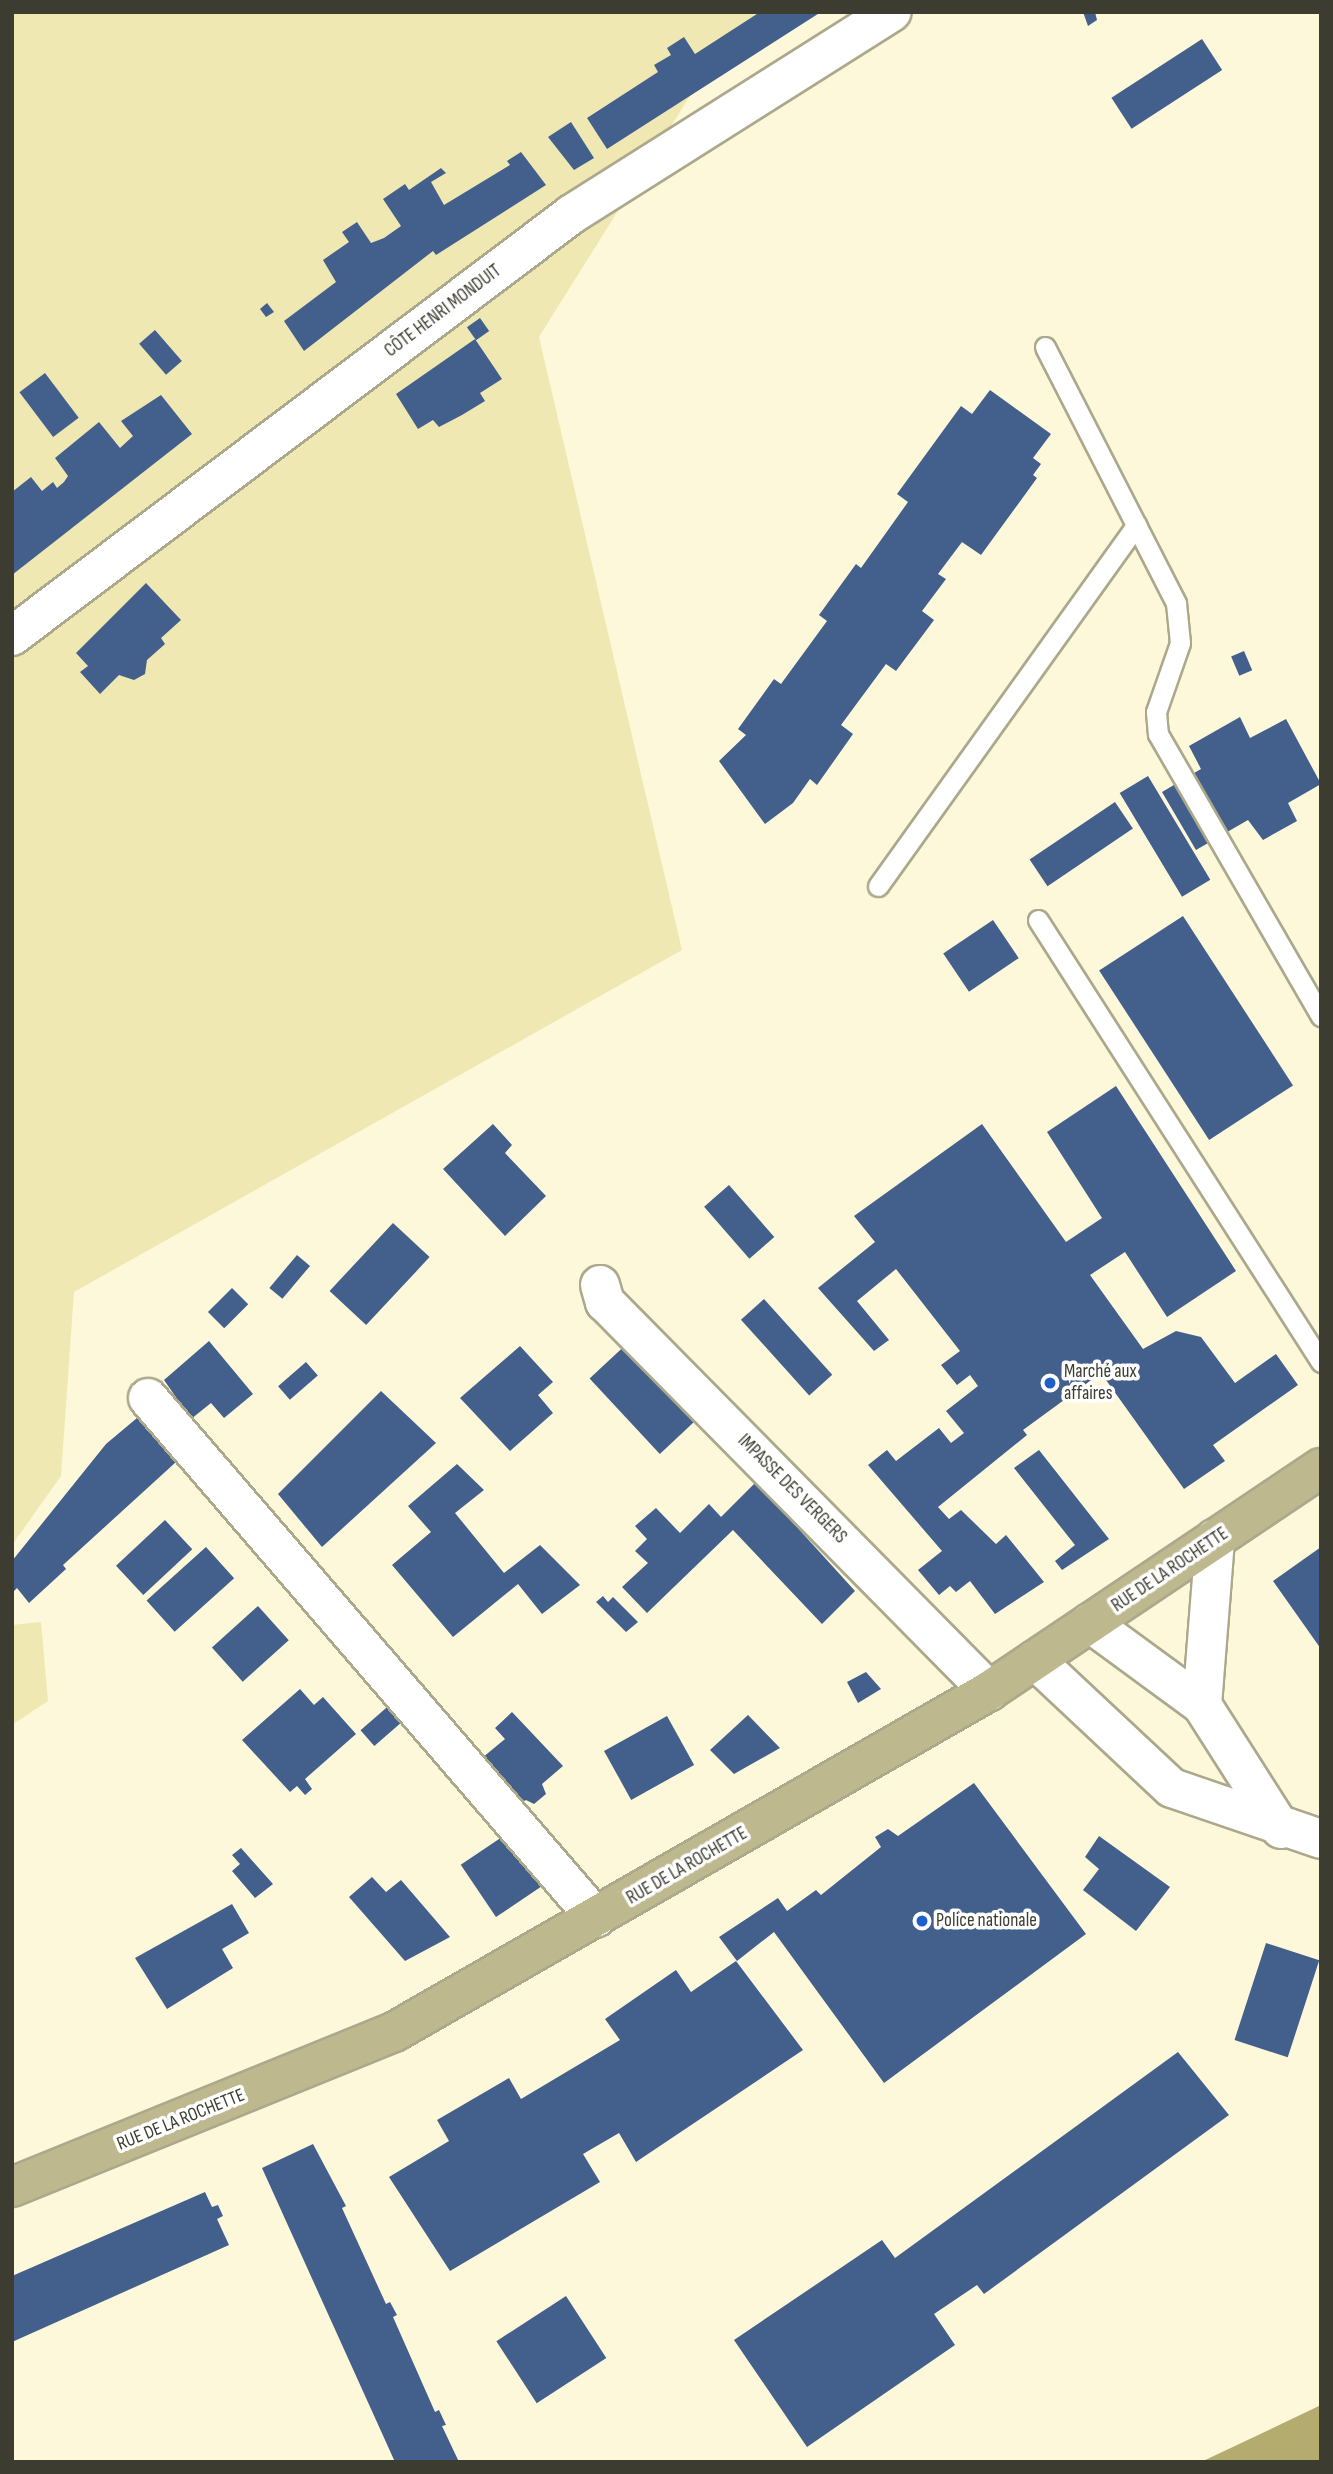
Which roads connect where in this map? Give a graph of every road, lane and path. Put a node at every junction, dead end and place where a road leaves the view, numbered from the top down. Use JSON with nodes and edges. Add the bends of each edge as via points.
{"nodes":[{"id":1,"x":891,"y":12,"type":"edge"},
{"id":2,"x":1045,"y":347,"type":"dead end"},
{"id":3,"x":1136,"y":525,"type":"junction"},
{"id":4,"x":12,"y":636,"type":"edge"},
{"id":5,"x":878,"y":886,"type":"dead end"},
{"id":6,"x":1038,"y":920,"type":"dead end"},
{"id":7,"x":1321,"y":1016,"type":"edge"},
{"id":8,"x":600,"y":1285,"type":"dead end"},
{"id":9,"x":1321,"y":1362,"type":"edge"},
{"id":10,"x":148,"y":1398,"type":"dead end"},
{"id":11,"x":1321,"y":1468,"type":"edge"},
{"id":12,"x":1215,"y":1539,"type":"junction"},
{"id":13,"x":1090,"y":1623,"type":"junction"},
{"id":14,"x":1035,"y":1660,"type":"junction"},
{"id":15,"x":989,"y":1691,"type":"junction"},
{"id":16,"x":1202,"y":1706,"type":"junction"},
{"id":17,"x":1281,"y":1829,"type":"junction"},
{"id":18,"x":1321,"y":1839,"type":"edge"},
{"id":19,"x":596,"y":1918,"type":"junction"},
{"id":20,"x":12,"y":2187,"type":"edge"}],
"edges":[{"from":1,"to":4,"type":"street","name":"CÔTE HENRI MONDUIT","via":[[572,215]]},
{"from":2,"to":3,"type":"lane"},
{"from":3,"to":5,"type":"lane"},
{"from":3,"to":7,"type":"lane","via":[[1175,603],[1180,643],[1156,712],[1158,734]]},
{"from":6,"to":9,"type":"lane"},
{"from":8,"to":15,"type":"street","name":"IMPASSE DES VERGERS","via":[[605,1302]]},
{"from":10,"to":19,"type":"street"},
{"from":11,"to":12,"type":"main road","name":"RUE DE LA ROCHETTE"},
{"from":12,"to":13,"type":"main road","name":"RUE DE LA ROCHETTE"},
{"from":12,"to":16,"type":"street"},
{"from":13,"to":14,"type":"main road","name":"RUE DE LA ROCHETTE"},
{"from":13,"to":16,"type":"street"},
{"from":14,"to":15,"type":"main road","name":"RUE DE LA ROCHETTE"},
{"from":14,"to":17,"type":"street","via":[[1172,1788]]},
{"from":15,"to":19,"type":"main road","name":"RUE DE LA ROCHETTE"},
{"from":16,"to":17,"type":"street"},
{"from":17,"to":18,"type":"street"},
{"from":19,"to":20,"type":"main road","name":"RUE DE LA ROCHETTE","via":[[394,2032]]}]}
